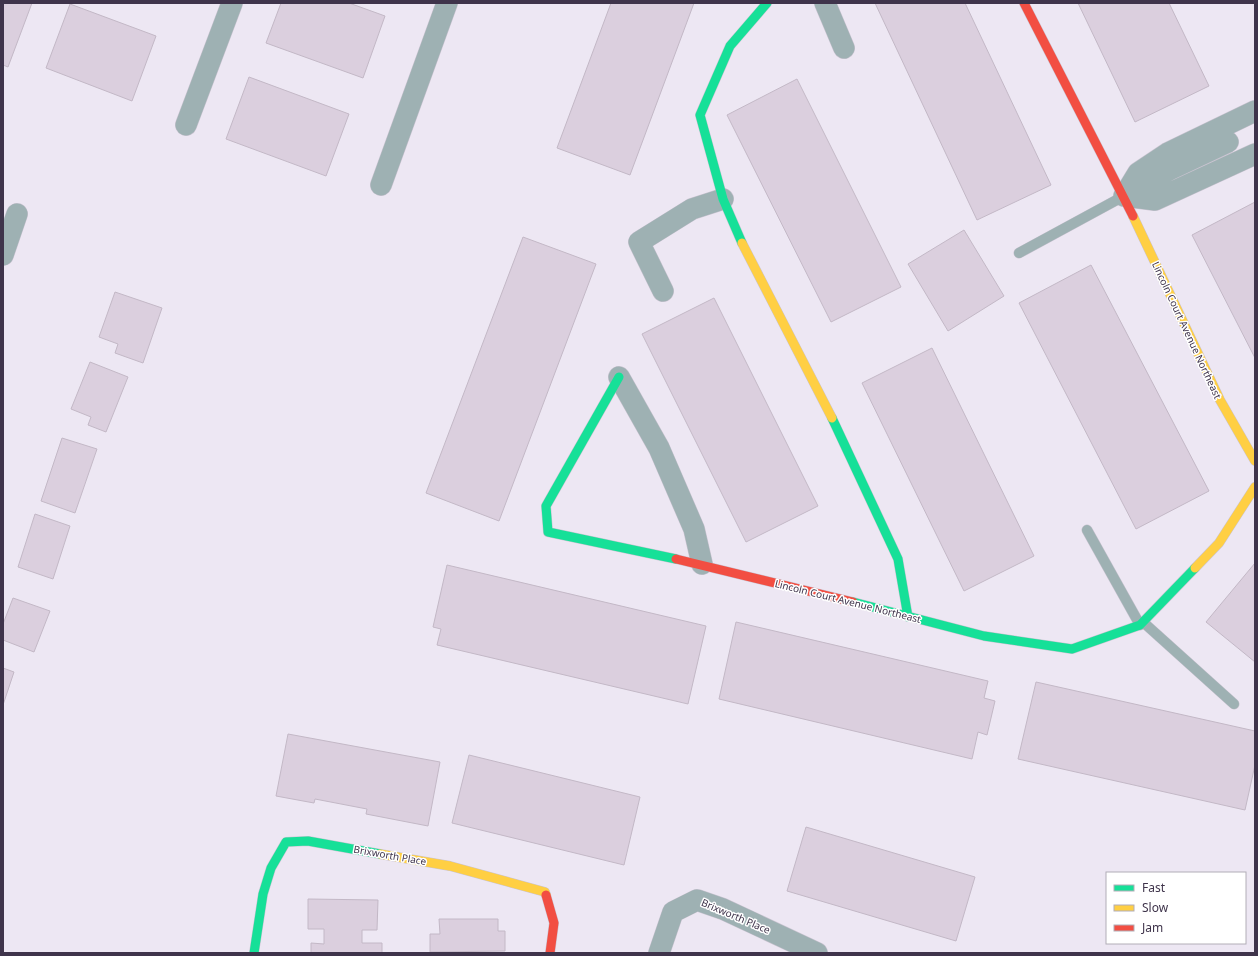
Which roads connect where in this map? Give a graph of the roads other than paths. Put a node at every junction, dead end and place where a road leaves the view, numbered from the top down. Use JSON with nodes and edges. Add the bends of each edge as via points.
{"nodes":[{"id":1,"x":232,"y":3,"type":"edge"},
{"id":2,"x":447,"y":3,"type":"edge"},
{"id":3,"x":767,"y":3,"type":"edge"},
{"id":4,"x":825,"y":3,"type":"edge"},
{"id":5,"x":1024,"y":3,"type":"edge"},
{"id":6,"x":844,"y":48,"type":"dead end"},
{"id":7,"x":1255,"y":111,"type":"edge"},
{"id":8,"x":186,"y":126,"type":"dead end"},
{"id":9,"x":1224,"y":135,"type":"junction"},
{"id":10,"x":1191,"y":151,"type":"junction"},
{"id":11,"x":1247,"y":157,"type":"edge"},
{"id":12,"x":1206,"y":176,"type":"junction"},
{"id":13,"x":381,"y":185,"type":"dead end"},
{"id":14,"x":1124,"y":196,"type":"junction"},
{"id":15,"x":723,"y":199,"type":"junction"},
{"id":16,"x":17,"y":214,"type":"dead end"},
{"id":17,"x":1019,"y":253,"type":"dead end"},
{"id":18,"x":3,"y":256,"type":"edge"},
{"id":19,"x":663,"y":291,"type":"dead end"},
{"id":20,"x":619,"y":377,"type":"joint"},
{"id":21,"x":1255,"y":461,"type":"edge"},
{"id":22,"x":1255,"y":487,"type":"edge"},
{"id":23,"x":1087,"y":530,"type":"dead end"},
{"id":24,"x":702,"y":564,"type":"junction"},
{"id":25,"x":908,"y":617,"type":"junction"},
{"id":26,"x":1142,"y":624,"type":"junction"},
{"id":27,"x":1234,"y":704,"type":"dead end"},
{"id":28,"x":254,"y":953,"type":"edge"},
{"id":29,"x":550,"y":953,"type":"edge"},
{"id":30,"x":659,"y":953,"type":"edge"},
{"id":31,"x":817,"y":953,"type":"edge"}],
"edges":[{"from":1,"to":8,"type":"street"},
{"from":2,"to":13,"type":"street"},
{"from":3,"to":15,"type":"street","via":[[730,46],[700,114]]},
{"from":4,"to":6,"type":"street"},
{"from":5,"to":14,"type":"street","name":"Lincoln Court Avenue Northeast"},
{"from":7,"to":9,"type":"street"},
{"from":9,"to":10,"type":"street"},
{"from":9,"to":11,"type":"street"},
{"from":10,"to":12,"type":"street"},
{"from":10,"to":14,"type":"street","via":[[1168,153],[1138,173]]},
{"from":11,"to":12,"type":"street"},
{"from":12,"to":14,"type":"street","via":[[1155,200]]},
{"from":14,"to":17,"type":"lane"},
{"from":14,"to":21,"type":"street","name":"Lincoln Court Avenue Northeast","via":[[1220,400]]},
{"from":15,"to":19,"type":"street","via":[[692,209],[639,242]]},
{"from":15,"to":25,"type":"street","via":[[751,262],[845,443],[898,559]]},
{"from":16,"to":18,"type":"street"},
{"from":20,"to":24,"type":"street","via":[[659,448],[694,529]]},
{"from":20,"to":24,"type":"street","name":"Lincoln Court Avenue Northeast","via":[[546,506],[548,532]]},
{"from":22,"to":26,"type":"street","name":"Lincoln Court Avenue Northeast","via":[[1219,543]]},
{"from":23,"to":26,"type":"lane"},
{"from":24,"to":25,"type":"street","name":"Lincoln Court Avenue Northeast"},
{"from":25,"to":26,"type":"street","name":"Lincoln Court Avenue Northeast","via":[[984,636],[1072,649]]},
{"from":26,"to":27,"type":"lane"},
{"from":28,"to":29,"type":"street","name":"Brixworth Place","via":[[263,894],[271,868],[286,842],[308,841],[450,866],[545,892],[554,923]]},
{"from":30,"to":31,"type":"street","name":"Brixworth Place","via":[[673,912],[697,900],[724,909]]}]}
